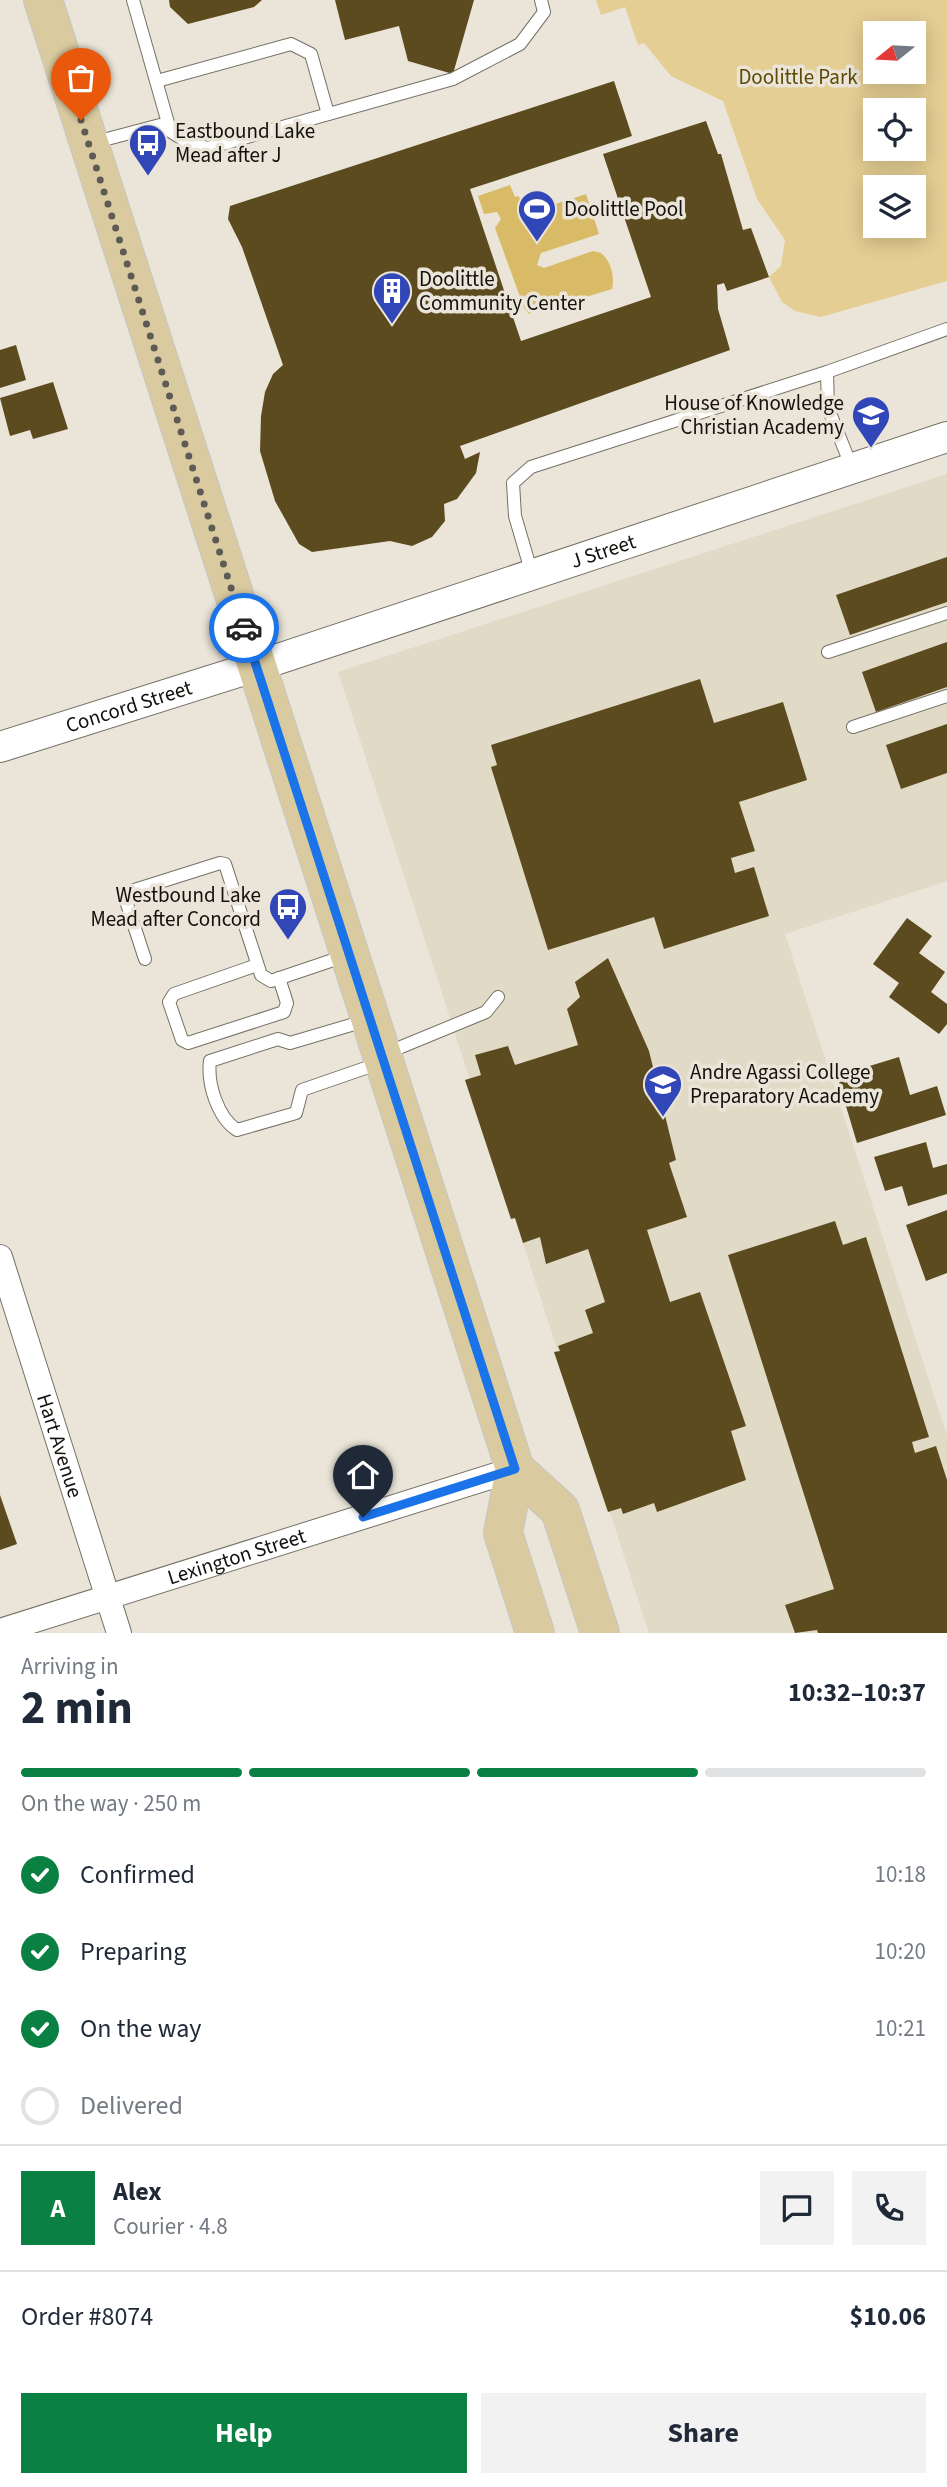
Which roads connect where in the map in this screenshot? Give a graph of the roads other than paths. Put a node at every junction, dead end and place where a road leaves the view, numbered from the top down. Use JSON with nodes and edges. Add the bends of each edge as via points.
{"nodes":[{"id":1,"x":43,"y":0,"type":"edge"},
{"id":2,"x":134,"y":0,"type":"edge"},
{"id":3,"x":541,"y":0,"type":"edge"},
{"id":4,"x":157,"y":81,"type":"junction"},
{"id":5,"x":328,"y":114,"type":"junction"},
{"id":6,"x":170,"y":130,"type":"junction"},
{"id":7,"x":89,"y":144,"type":"junction"},
{"id":8,"x":947,"y":329,"type":"edge"},
{"id":9,"x":827,"y":372,"type":"junction"},
{"id":10,"x":947,"y":437,"type":"edge"},
{"id":11,"x":852,"y":468,"type":"junction"},
{"id":12,"x":532,"y":574,"type":"junction"},
{"id":13,"x":947,"y":613,"type":"edge"},
{"id":14,"x":828,"y":652,"type":"dead end"},
{"id":15,"x":257,"y":666,"type":"junction"},
{"id":16,"x":947,"y":696,"type":"edge"},
{"id":17,"x":853,"y":727,"type":"dead end"},
{"id":18,"x":0,"y":747,"type":"edge"},
{"id":19,"x":349,"y":955,"type":"junction"},
{"id":20,"x":145,"y":959,"type":"dead end"},
{"id":21,"x":257,"y":965,"type":"junction"},
{"id":22,"x":279,"y":978,"type":"junction"},
{"id":23,"x":498,"y":997,"type":"dead end"},
{"id":24,"x":369,"y":1019,"type":"junction"},
{"id":25,"x":382,"y":1059,"type":"junction"},
{"id":26,"x":0,"y":1259,"type":"edge"},
{"id":27,"x":515,"y":1469,"type":"junction"},
{"id":28,"x":108,"y":1597,"type":"junction"},
{"id":29,"x":0,"y":1631,"type":"edge"},
{"id":30,"x":119,"y":1633,"type":"edge"},
{"id":31,"x":535,"y":1633,"type":"edge"},
{"id":32,"x":600,"y":1633,"type":"edge"}],
"edges":[{"from":1,"to":7,"type":"main road"},
{"from":2,"to":4,"type":"lane"},
{"from":3,"to":5,"type":"lane","via":[[544,12],[520,44],[453,79]]},
{"from":4,"to":5,"type":"lane","via":[[291,44],[311,54]]},
{"from":4,"to":6,"type":"lane"},
{"from":5,"to":6,"type":"lane","via":[[208,148],[189,143]]},
{"from":6,"to":7,"type":"lane","via":[[160,125]]},
{"from":7,"to":15,"type":"main road"},
{"from":8,"to":9,"type":"lane"},
{"from":9,"to":11,"type":"lane","via":[[828,408]]},
{"from":9,"to":12,"type":"lane","via":[[531,467],[513,483],[515,516]]},
{"from":10,"to":11,"type":"street","name":"J Street"},
{"from":11,"to":12,"type":"street","name":"J Street"},
{"from":12,"to":15,"type":"street","name":"J Street"},
{"from":13,"to":14,"type":"lane"},
{"from":15,"to":18,"type":"street","name":"Concord Street"},
{"from":15,"to":19,"type":"main road"},
{"from":16,"to":17,"type":"lane"},
{"from":19,"to":22,"type":"lane"},
{"from":19,"to":24,"type":"main road"},
{"from":20,"to":21,"type":"lane","via":[[125,898],[128,892],[220,863],[225,864]]},
{"from":21,"to":22,"type":"lane","via":[[261,975],[271,981]]},
{"from":21,"to":22,"type":"lane","via":[[174,994],[169,1002],[182,1040],[188,1043],[284,1012],[287,1003]]},
{"from":23,"to":25,"type":"lane","via":[[486,1012]]},
{"from":24,"to":25,"type":"main road"},
{"from":24,"to":25,"type":"lane","via":[[290,1044],[278,1039],[210,1061],[208,1073],[225,1122],[237,1130],[296,1113],[302,1090]]},
{"from":25,"to":27,"type":"main road"},
{"from":26,"to":28,"type":"street","name":"Hart Avenue"},
{"from":27,"to":28,"type":"street","name":"Lexington Street"},
{"from":27,"to":31,"type":"main road","via":[[503,1533]]},
{"from":27,"to":32,"type":"main road","via":[[560,1510]]},
{"from":28,"to":29,"type":"street","name":"Lexington Street"},
{"from":28,"to":30,"type":"street","name":"Hart Avenue"}]}
